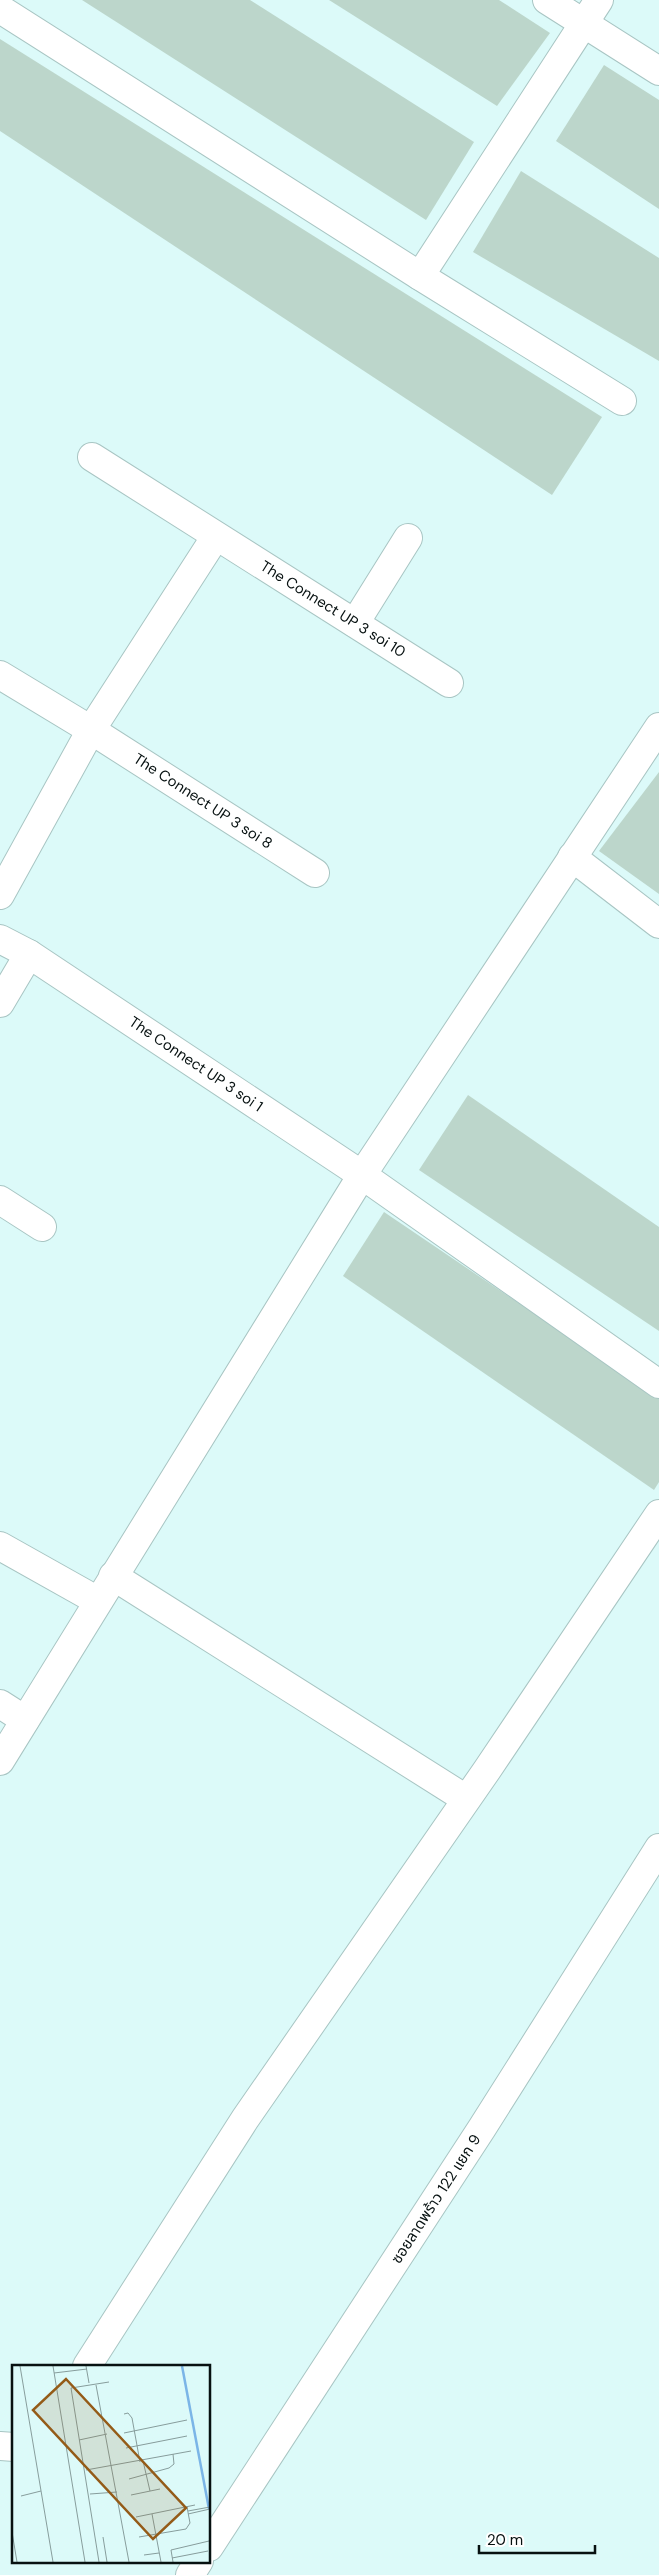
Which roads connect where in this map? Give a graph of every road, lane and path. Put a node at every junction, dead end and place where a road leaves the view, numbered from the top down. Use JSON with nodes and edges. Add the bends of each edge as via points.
{"nodes":[{"id":1,"x":547,"y":0,"type":"edge"},
{"id":2,"x":599,"y":0,"type":"edge"},
{"id":3,"x":0,"y":9,"type":"edge"},
{"id":4,"x":584,"y":24,"type":"junction"},
{"id":5,"x":659,"y":71,"type":"edge"},
{"id":6,"x":420,"y":276,"type":"junction"},
{"id":7,"x":622,"y":401,"type":"dead end"},
{"id":8,"x":92,"y":457,"type":"dead end"},
{"id":9,"x":216,"y":536,"type":"junction"},
{"id":10,"x":408,"y":538,"type":"dead end"},
{"id":11,"x":355,"y":624,"type":"junction"},
{"id":12,"x":0,"y":675,"type":"edge"},
{"id":13,"x":449,"y":683,"type":"dead end"},
{"id":14,"x":659,"y":726,"type":"edge"},
{"id":15,"x":91,"y":730,"type":"junction"},
{"id":16,"x":572,"y":857,"type":"junction"},
{"id":17,"x":315,"y":873,"type":"dead end"},
{"id":18,"x":0,"y":895,"type":"edge"},
{"id":19,"x":659,"y":924,"type":"edge"},
{"id":20,"x":0,"y":939,"type":"edge"},
{"id":21,"x":29,"y":954,"type":"junction"},
{"id":22,"x":0,"y":1003,"type":"edge"},
{"id":23,"x":362,"y":1175,"type":"junction"},
{"id":24,"x":0,"y":1200,"type":"edge"},
{"id":25,"x":42,"y":1227,"type":"dead end"},
{"id":26,"x":659,"y":1384,"type":"edge"},
{"id":27,"x":659,"y":1514,"type":"edge"},
{"id":28,"x":0,"y":1546,"type":"edge"},
{"id":29,"x":113,"y":1576,"type":"junction"},
{"id":30,"x":98,"y":1602,"type":"junction"},
{"id":31,"x":0,"y":1704,"type":"edge"},
{"id":32,"x":25,"y":1720,"type":"junction"},
{"id":33,"x":0,"y":1761,"type":"edge"},
{"id":34,"x":466,"y":1799,"type":"junction"},
{"id":35,"x":659,"y":1848,"type":"edge"},
{"id":36,"x":88,"y":2365,"type":"edge"},
{"id":37,"x":210,"y":2545,"type":"edge"},
{"id":38,"x":198,"y":2562,"type":"edge"},
{"id":39,"x":190,"y":2575,"type":"edge"}],
"edges":[{"from":1,"to":4,"type":"street"},
{"from":2,"to":4,"type":"street"},
{"from":3,"to":6,"type":"street"},
{"from":4,"to":5,"type":"street"},
{"from":4,"to":6,"type":"street"},
{"from":6,"to":7,"type":"street"},
{"from":8,"to":9,"type":"street","name":"The Connect UP 3 soi 10"},
{"from":9,"to":11,"type":"street","name":"The Connect UP 3 soi 10"},
{"from":9,"to":15,"type":"street"},
{"from":10,"to":11,"type":"street"},
{"from":11,"to":13,"type":"street","name":"The Connect UP 3 soi 10"},
{"from":12,"to":15,"type":"street","name":"The Connect UP 3 soi 8"},
{"from":14,"to":16,"type":"street"},
{"from":15,"to":17,"type":"street","name":"The Connect UP 3 soi 8"},
{"from":15,"to":18,"type":"street"},
{"from":16,"to":19,"type":"street"},
{"from":16,"to":23,"type":"street"},
{"from":20,"to":21,"type":"street","name":"The Connect UP 3 soi 1"},
{"from":21,"to":22,"type":"street"},
{"from":21,"to":23,"type":"street","name":"The Connect UP 3 soi 1"},
{"from":23,"to":26,"type":"street","name":"The Connect UP 3 soi 1"},
{"from":23,"to":29,"type":"street"},
{"from":24,"to":25,"type":"street"},
{"from":27,"to":34,"type":"street"},
{"from":28,"to":30,"type":"street"},
{"from":29,"to":30,"type":"street"},
{"from":29,"to":34,"type":"street"},
{"from":30,"to":32,"type":"street"},
{"from":31,"to":32,"type":"street"},
{"from":32,"to":33,"type":"street"},
{"from":34,"to":36,"type":"street","via":[[245,2119]]},
{"from":35,"to":37,"type":"street","name":"ซอยลาดพร้าว 122 แยก 9","via":[[482,2128]]},
{"from":38,"to":39,"type":"street"}]}
